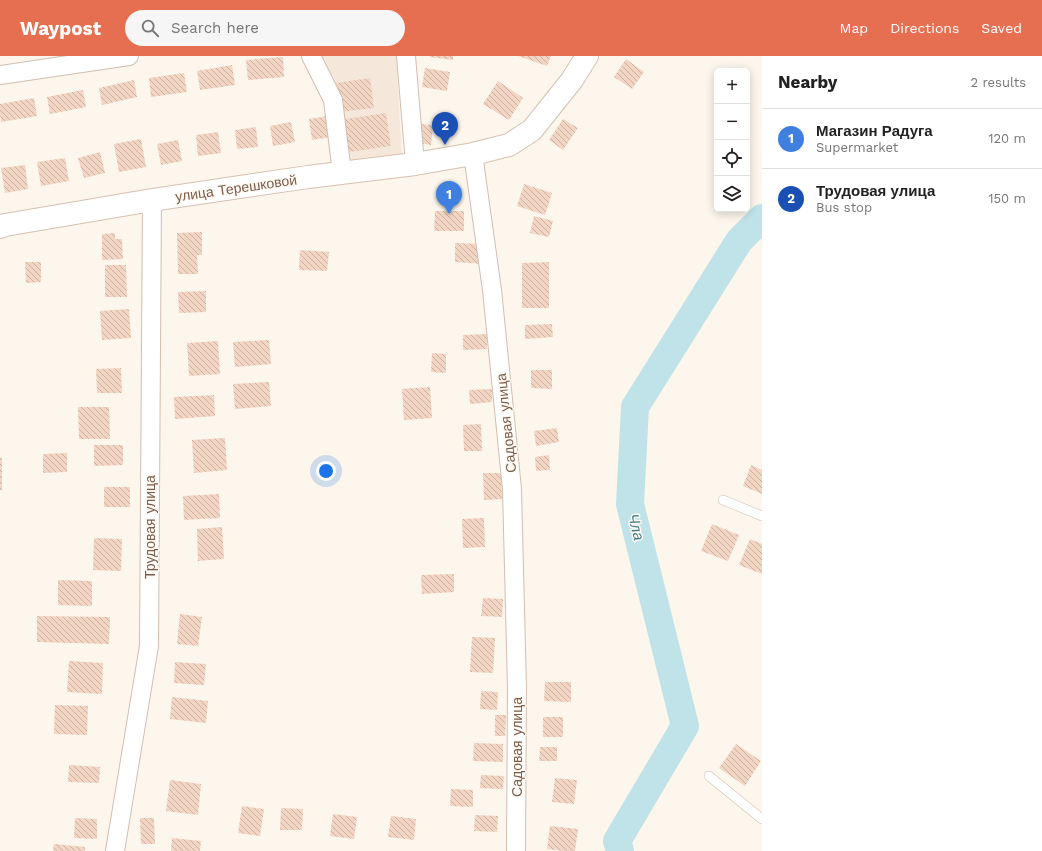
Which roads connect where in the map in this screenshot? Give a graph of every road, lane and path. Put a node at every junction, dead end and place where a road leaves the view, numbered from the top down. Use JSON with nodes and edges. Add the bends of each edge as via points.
{"nodes":[{"id":1,"x":129,"y":56,"type":"edge"},
{"id":2,"x":311,"y":56,"type":"edge"},
{"id":3,"x":406,"y":56,"type":"edge"},
{"id":4,"x":587,"y":56,"type":"edge"},
{"id":5,"x":0,"y":75,"type":"edge"},
{"id":6,"x":473,"y":154,"type":"junction"},
{"id":7,"x":415,"y":164,"type":"junction"},
{"id":8,"x":342,"y":173,"type":"junction"},
{"id":9,"x":152,"y":200,"type":"junction"},
{"id":10,"x":0,"y":228,"type":"edge"},
{"id":11,"x":723,"y":500,"type":"dead end"},
{"id":12,"x":762,"y":516,"type":"edge"},
{"id":13,"x":708,"y":776,"type":"dead end"},
{"id":14,"x":762,"y":819,"type":"edge"},
{"id":15,"x":115,"y":851,"type":"edge"},
{"id":16,"x":516,"y":851,"type":"edge"}],
"edges":[{"from":1,"to":5,"type":"street"},
{"from":2,"to":8,"type":"street","via":[[333,100]]},
{"from":3,"to":7,"type":"street"},
{"from":4,"to":6,"type":"street","via":[[572,80],[532,130],[508,146]]},
{"from":6,"to":7,"type":"street","name":"улица Терешковой"},
{"from":6,"to":16,"type":"street","name":"Садовая улица","via":[[492,290],[512,489],[517,688]]},
{"from":7,"to":8,"type":"street","name":"улица Терешковой"},
{"from":8,"to":9,"type":"street","name":"улица Терешковой"},
{"from":9,"to":10,"type":"street","name":"улица Терешковой","via":[[5,225]]},
{"from":9,"to":15,"type":"street","name":"Трудовая улица","via":[[149,646]]},
{"from":11,"to":12,"type":"lane"},
{"from":13,"to":14,"type":"lane"}]}
